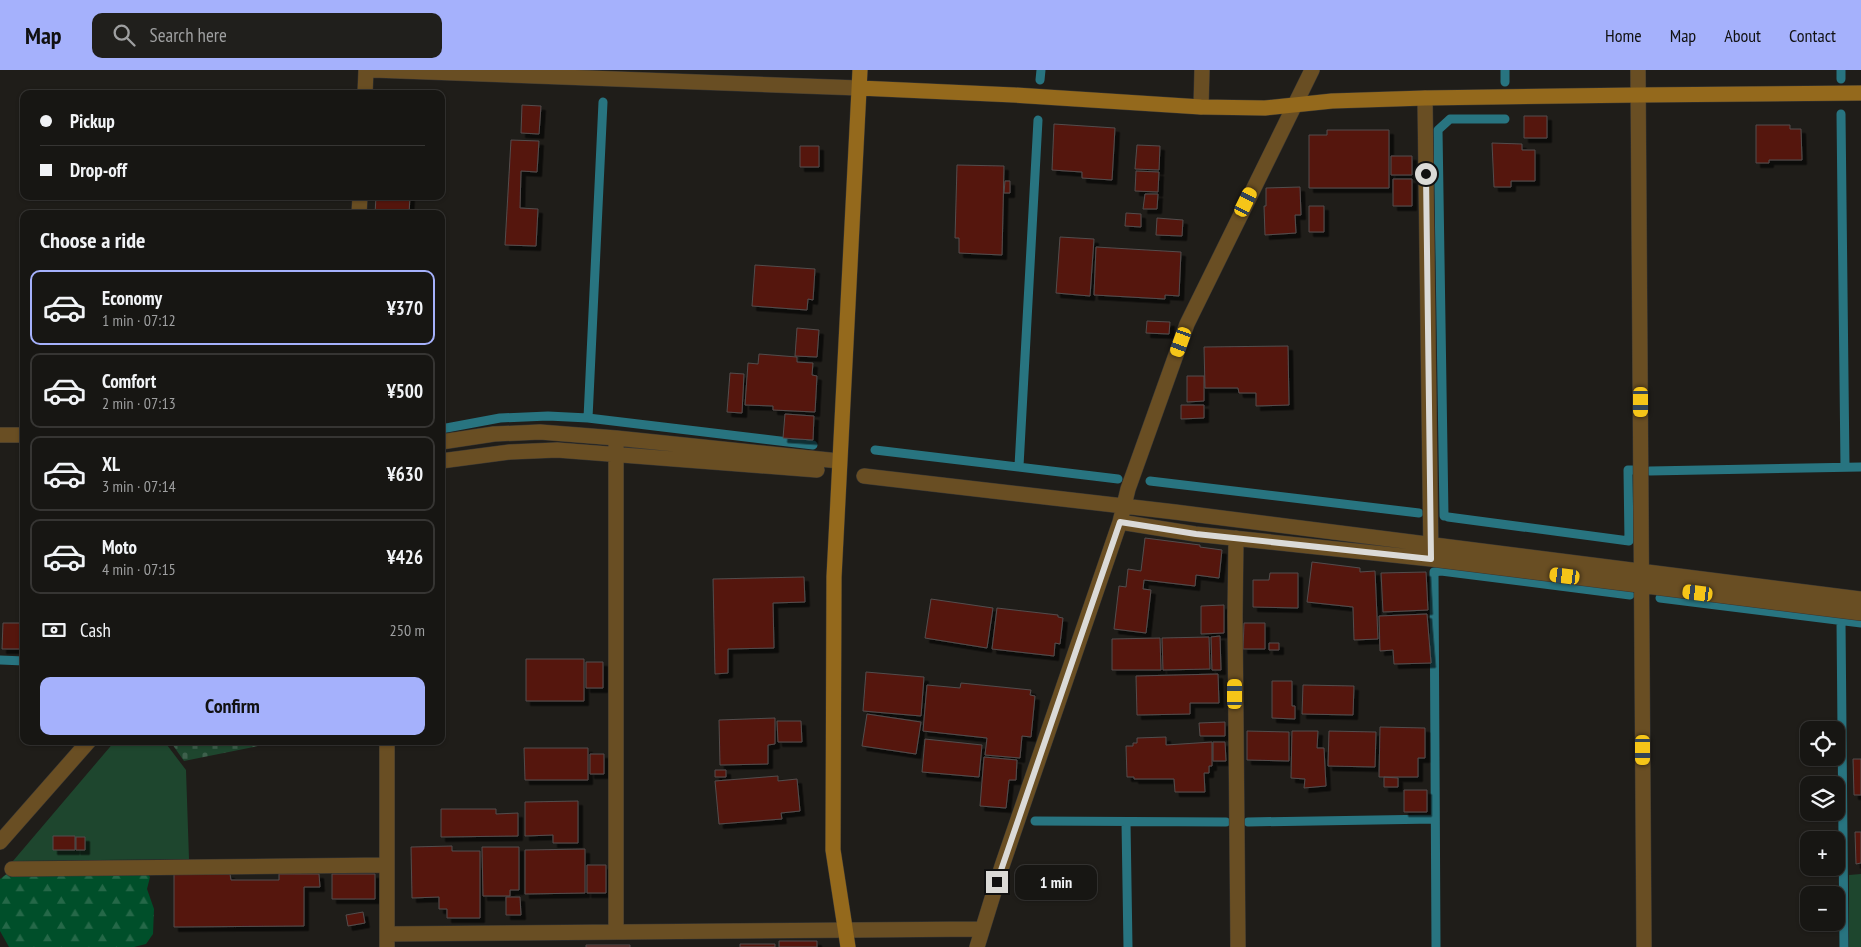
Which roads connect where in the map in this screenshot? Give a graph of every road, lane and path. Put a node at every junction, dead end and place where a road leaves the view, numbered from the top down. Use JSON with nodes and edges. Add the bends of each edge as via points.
{"nodes":[{"id":1,"x":366,"y":70,"type":"edge"},
{"id":2,"x":373,"y":70,"type":"edge"},
{"id":3,"x":860,"y":70,"type":"edge"},
{"id":4,"x":1202,"y":70,"type":"edge"},
{"id":5,"x":1312,"y":70,"type":"edge"},
{"id":6,"x":1638,"y":70,"type":"edge"},
{"id":7,"x":613,"y":75,"type":"edge"},
{"id":8,"x":859,"y":88,"type":"junction"},
{"id":9,"x":365,"y":90,"type":"edge"},
{"id":10,"x":1861,"y":93,"type":"edge"},
{"id":11,"x":1638,"y":95,"type":"junction"},
{"id":12,"x":1425,"y":98,"type":"junction"},
{"id":13,"x":1295,"y":105,"type":"junction"},
{"id":14,"x":1201,"y":107,"type":"junction"},
{"id":15,"x":0,"y":435,"type":"edge"},
{"id":16,"x":20,"y":435,"type":"edge"},
{"id":17,"x":616,"y":438,"type":"junction"},
{"id":18,"x":445,"y":441,"type":"edge"},
{"id":19,"x":616,"y":454,"type":"junction"},
{"id":20,"x":445,"y":460,"type":"edge"},
{"id":21,"x":839,"y":461,"type":"junction"},
{"id":22,"x":817,"y":470,"type":"dead end"},
{"id":23,"x":864,"y":476,"type":"dead end"},
{"id":24,"x":1124,"y":506,"type":"junction"},
{"id":25,"x":1120,"y":522,"type":"junction"},
{"id":26,"x":1236,"y":538,"type":"junction"},
{"id":27,"x":1431,"y":552,"type":"junction"},
{"id":28,"x":1642,"y":578,"type":"junction"},
{"id":29,"x":1861,"y":599,"type":"edge"},
{"id":30,"x":1861,"y":613,"type":"edge"},
{"id":31,"x":85,"y":745,"type":"edge"},
{"id":32,"x":387,"y":745,"type":"edge"},
{"id":33,"x":0,"y":842,"type":"edge"},
{"id":34,"x":387,"y":865,"type":"junction"},
{"id":35,"x":12,"y":869,"type":"dead end"},
{"id":36,"x":845,"y":929,"type":"junction"},
{"id":37,"x":982,"y":929,"type":"junction"},
{"id":38,"x":616,"y":932,"type":"junction"},
{"id":39,"x":387,"y":940,"type":"edge"},
{"id":40,"x":848,"y":947,"type":"edge"},
{"id":41,"x":977,"y":947,"type":"edge"},
{"id":42,"x":1238,"y":947,"type":"edge"},
{"id":43,"x":1644,"y":947,"type":"edge"}],
"edges":[{"from":1,"to":9,"type":"street"},
{"from":2,"to":7,"type":"street"},
{"from":3,"to":8,"type":"street"},
{"from":4,"to":14,"type":"street"},
{"from":5,"to":13,"type":"street"},
{"from":6,"to":11,"type":"street"},
{"from":7,"to":8,"type":"street"},
{"from":8,"to":14,"type":"street"},
{"from":8,"to":21,"type":"street"},
{"from":10,"to":11,"type":"street"},
{"from":11,"to":12,"type":"street"},
{"from":11,"to":28,"type":"street"},
{"from":12,"to":13,"type":"street"},
{"from":12,"to":27,"type":"street"},
{"from":13,"to":14,"type":"street"},
{"from":13,"to":24,"type":"street","via":[[1187,324]]},
{"from":15,"to":16,"type":"street"},
{"from":17,"to":18,"type":"street","via":[[540,432],[494,434]]},
{"from":17,"to":19,"type":"street"},
{"from":17,"to":21,"type":"street"},
{"from":19,"to":20,"type":"street","via":[[557,450]]},
{"from":19,"to":22,"type":"street"},
{"from":19,"to":38,"type":"street"},
{"from":21,"to":36,"type":"street","via":[[834,577],[833,850]]},
{"from":23,"to":24,"type":"street"},
{"from":24,"to":25,"type":"street"},
{"from":24,"to":27,"type":"street"},
{"from":25,"to":26,"type":"street"},
{"from":25,"to":37,"type":"street"},
{"from":26,"to":27,"type":"street"},
{"from":26,"to":42,"type":"street"},
{"from":27,"to":28,"type":"street"},
{"from":28,"to":29,"type":"street"},
{"from":28,"to":30,"type":"street"},
{"from":28,"to":43,"type":"street"},
{"from":31,"to":33,"type":"street"},
{"from":32,"to":34,"type":"street"},
{"from":34,"to":35,"type":"street"},
{"from":34,"to":39,"type":"street"},
{"from":36,"to":37,"type":"street"},
{"from":36,"to":38,"type":"street"},
{"from":36,"to":40,"type":"street"},
{"from":37,"to":41,"type":"street"},
{"from":38,"to":39,"type":"street"}]}
